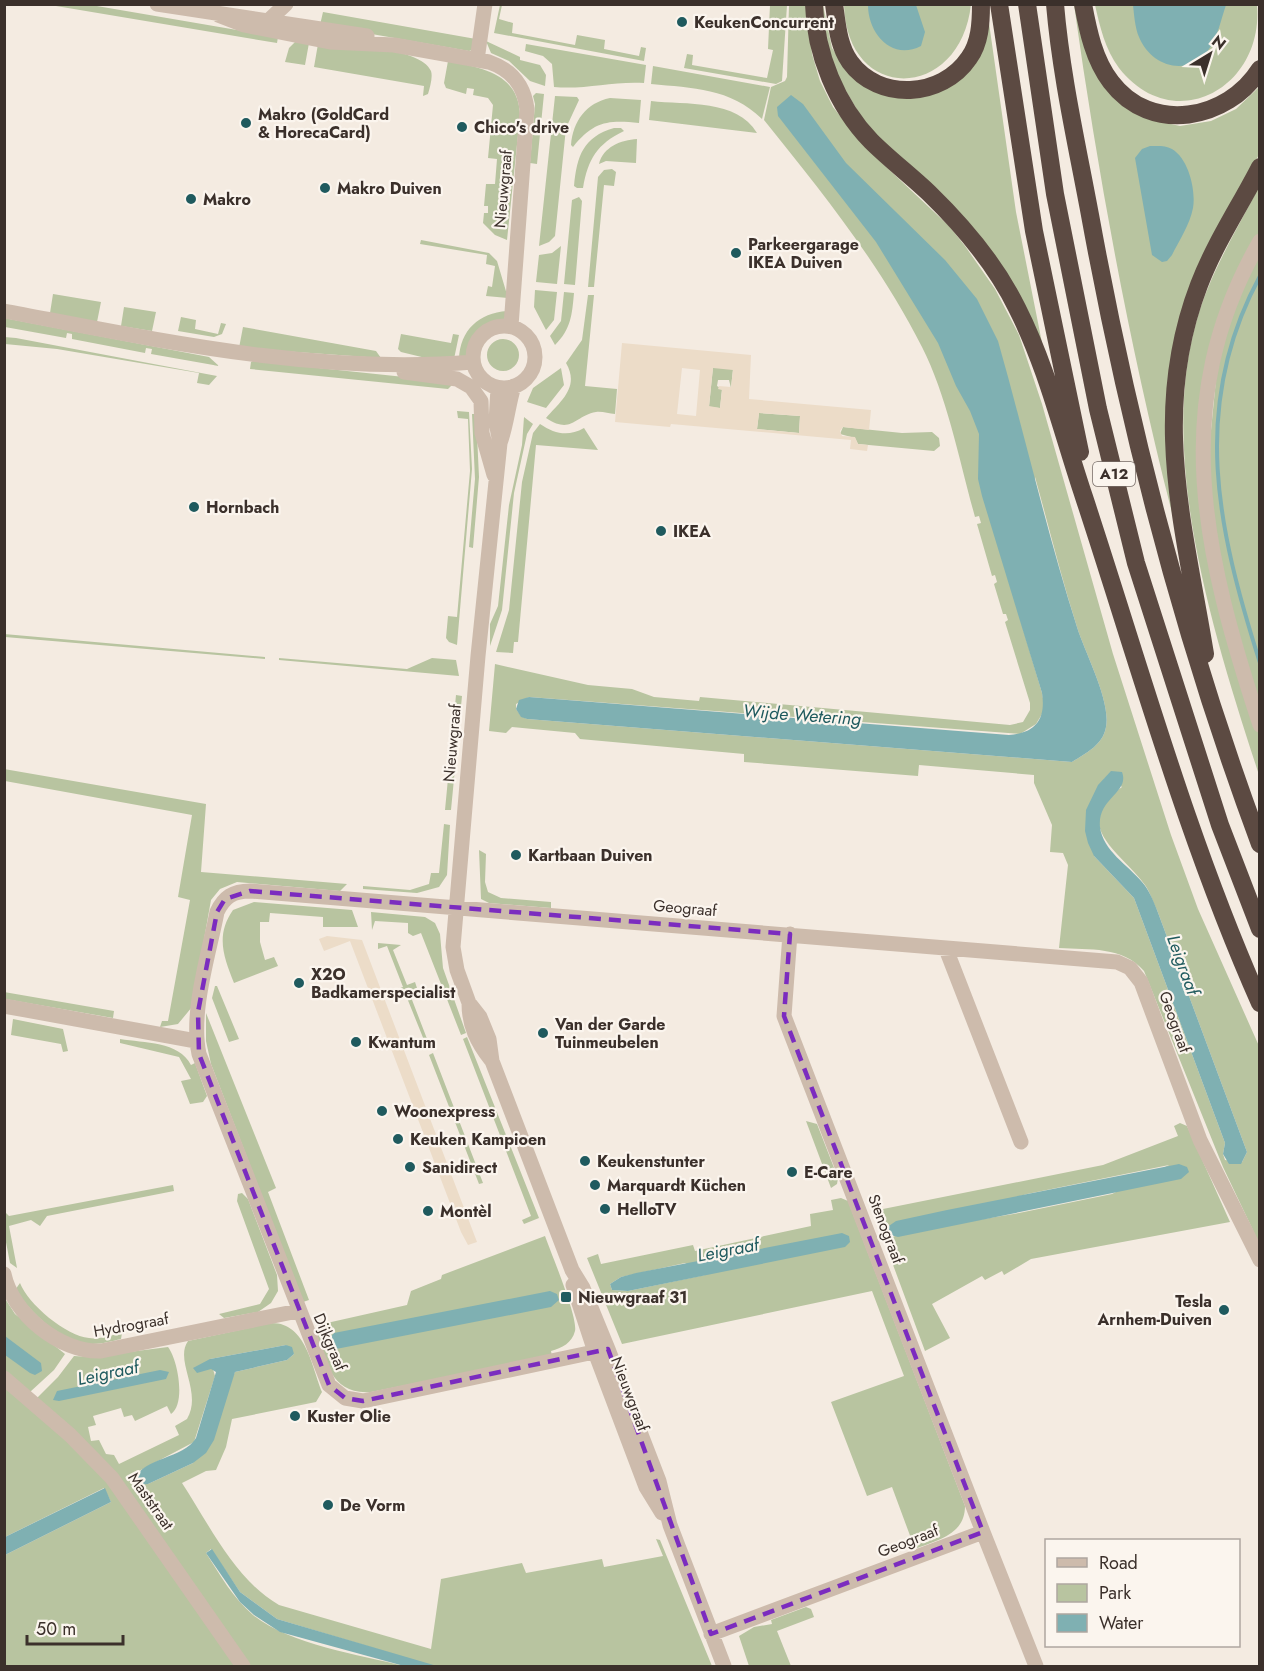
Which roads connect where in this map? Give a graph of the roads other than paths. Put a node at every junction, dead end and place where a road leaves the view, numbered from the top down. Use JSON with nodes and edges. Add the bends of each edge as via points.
{"nodes":[{"id":1,"x":157,"y":4,"type":"edge"},
{"id":2,"x":287,"y":4,"type":"edge"},
{"id":3,"x":485,"y":4,"type":"edge"},
{"id":4,"x":814,"y":4,"type":"edge"},
{"id":5,"x":834,"y":4,"type":"edge"},
{"id":6,"x":981,"y":4,"type":"edge"},
{"id":7,"x":999,"y":4,"type":"edge"},
{"id":8,"x":1027,"y":4,"type":"edge"},
{"id":9,"x":1055,"y":4,"type":"edge"},
{"id":10,"x":1083,"y":4,"type":"edge"},
{"id":11,"x":218,"y":15,"type":"junction"},
{"id":12,"x":269,"y":20,"type":"junction"},
{"id":13,"x":298,"y":24,"type":"junction"},
{"id":14,"x":394,"y":45,"type":"junction"},
{"id":15,"x":477,"y":60,"type":"junction"},
{"id":16,"x":1260,"y":69,"type":"edge"},
{"id":17,"x":1260,"y":167,"type":"edge"},
{"id":18,"x":1260,"y":241,"type":"edge"},
{"id":19,"x":4,"y":311,"type":"edge"},
{"id":20,"x":511,"y":327,"type":"junction"},
{"id":21,"x":473,"y":362,"type":"junction"},
{"id":22,"x":366,"y":364,"type":"junction"},
{"id":23,"x":514,"y":386,"type":"junction"},
{"id":24,"x":498,"y":388,"type":"junction"},
{"id":25,"x":500,"y":443,"type":"junction"},
{"id":26,"x":497,"y":484,"type":"junction"},
{"id":27,"x":1111,"y":579,"type":"junction"},
{"id":28,"x":1260,"y":725,"type":"edge"},
{"id":29,"x":1217,"y":727,"type":"junction"},
{"id":30,"x":1260,"y":844,"type":"edge"},
{"id":31,"x":456,"y":908,"type":"junction"},
{"id":32,"x":1260,"y":929,"type":"edge"},
{"id":33,"x":790,"y":934,"type":"junction"},
{"id":34,"x":946,"y":949,"type":"junction"},
{"id":35,"x":1260,"y":1003,"type":"edge"},
{"id":36,"x":4,"y":1006,"type":"edge"},
{"id":37,"x":196,"y":1041,"type":"junction"},
{"id":38,"x":1020,"y":1142,"type":"dead end"},
{"id":39,"x":1260,"y":1260,"type":"edge"},
{"id":40,"x":4,"y":1274,"type":"edge"},
{"id":41,"x":298,"y":1311,"type":"junction"},
{"id":42,"x":602,"y":1351,"type":"junction"},
{"id":43,"x":4,"y":1378,"type":"edge"},
{"id":44,"x":983,"y":1532,"type":"junction"},
{"id":45,"x":711,"y":1634,"type":"junction"},
{"id":46,"x":243,"y":1666,"type":"edge"},
{"id":47,"x":724,"y":1666,"type":"edge"},
{"id":48,"x":1036,"y":1666,"type":"edge"}],
"edges":[{"from":1,"to":11,"type":"street","name":"Nieuwgraaf"},
{"from":2,"to":12,"type":"street"},
{"from":2,"to":13,"type":"street"},
{"from":3,"to":15,"type":"street"},
{"from":4,"to":27,"type":"highway","number":"A12","via":[[830,79],[849,113],[869,139],[960,225],[1017,308],[1034,346]]},
{"from":5,"to":6,"type":"highway","via":[[842,47],[849,61],[872,81],[903,91],[932,87],[959,70],[978,40]]},
{"from":7,"to":27,"type":"highway","number":"A12","via":[[1068,405]]},
{"from":8,"to":32,"type":"highway","number":"A12","via":[[1055,194],[1098,409],[1136,563],[1216,814]]},
{"from":9,"to":29,"type":"highway","number":"A12","via":[[1079,159],[1114,342],[1164,550]]},
{"from":10,"to":16,"type":"highway","via":[[1101,68],[1112,84],[1146,109],[1182,116],[1207,112],[1235,98]]},
{"from":11,"to":12,"type":"street","name":"Nieuwgraaf"},
{"from":11,"to":14,"type":"street","name":"Nieuwgraaf","via":[[244,26],[330,42]]},
{"from":12,"to":13,"type":"street","name":"Nieuwgraaf"},
{"from":13,"to":14,"type":"street","name":"Nieuwgraaf"},
{"from":14,"to":15,"type":"street","name":"Nieuwgraaf"},
{"from":15,"to":20,"type":"street","name":"Nieuwgraaf","via":[[508,71],[522,87],[526,100]]},
{"from":17,"to":29,"type":"highway","number":"A12","via":[[1199,283],[1186,320],[1172,402],[1177,490]]},
{"from":18,"to":28,"type":"street","via":[[1236,288],[1216,345],[1201,439],[1211,543],[1234,640]]},
{"from":19,"to":22,"type":"street","name":"Nieuwgraaf","via":[[147,338]]},
{"from":20,"to":21,"type":"street","via":[[486,331],[475,345]]},
{"from":20,"to":23,"type":"street","via":[[528,338],[535,354],[528,377]]},
{"from":21,"to":22,"type":"street","name":"Nieuwgraaf"},
{"from":21,"to":24,"type":"street","via":[[484,382]]},
{"from":22,"to":26,"type":"street","name":"Nieuwgraaf","via":[[457,379],[471,387],[481,401],[482,433]]},
{"from":23,"to":24,"type":"street"},
{"from":23,"to":25,"type":"street","name":"Nieuwgraaf"},
{"from":24,"to":25,"type":"street","name":"Nieuwgraaf","via":[[496,422]]},
{"from":25,"to":26,"type":"street","name":"Nieuwgraaf"},
{"from":26,"to":31,"type":"street","name":"Nieuwgraaf"},
{"from":27,"to":35,"type":"highway","number":"A12","via":[[1179,800]]},
{"from":29,"to":30,"type":"highway","number":"A12"},
{"from":31,"to":33,"type":"street","name":"Geograaf"},
{"from":31,"to":37,"type":"street","name":"Dijkgraaf","via":[[250,891],[233,894],[217,912]]},
{"from":31,"to":42,"type":"street","name":"Nieuwgraaf","via":[[454,957],[469,1003],[480,1017],[489,1040],[492,1061],[572,1270],[583,1288]]},
{"from":33,"to":34,"type":"street","name":"Geograaf"},
{"from":33,"to":44,"type":"street","name":"Stenograaf","via":[[784,1016]]},
{"from":34,"to":38,"type":"street"},
{"from":34,"to":39,"type":"street","name":"Geograaf","via":[[1117,962],[1130,968],[1141,982],[1200,1140]]},
{"from":36,"to":37,"type":"street"},
{"from":37,"to":41,"type":"street","name":"Dijkgraaf"},
{"from":40,"to":41,"type":"street","name":"Hydrograaf","via":[[10,1297],[24,1314],[62,1342],[84,1351],[101,1351]]},
{"from":41,"to":42,"type":"street","name":"Dijkgraaf","via":[[329,1385],[353,1400]]},
{"from":42,"to":45,"type":"street","name":"Nieuwgraaf","via":[[659,1481],[669,1525]]},
{"from":43,"to":46,"type":"street","name":"Maststraat","via":[[70,1435],[112,1478]]},
{"from":44,"to":45,"type":"street","name":"Geograaf"},
{"from":44,"to":48,"type":"street"},
{"from":45,"to":47,"type":"street","name":"Nieuwgraaf"}]}
